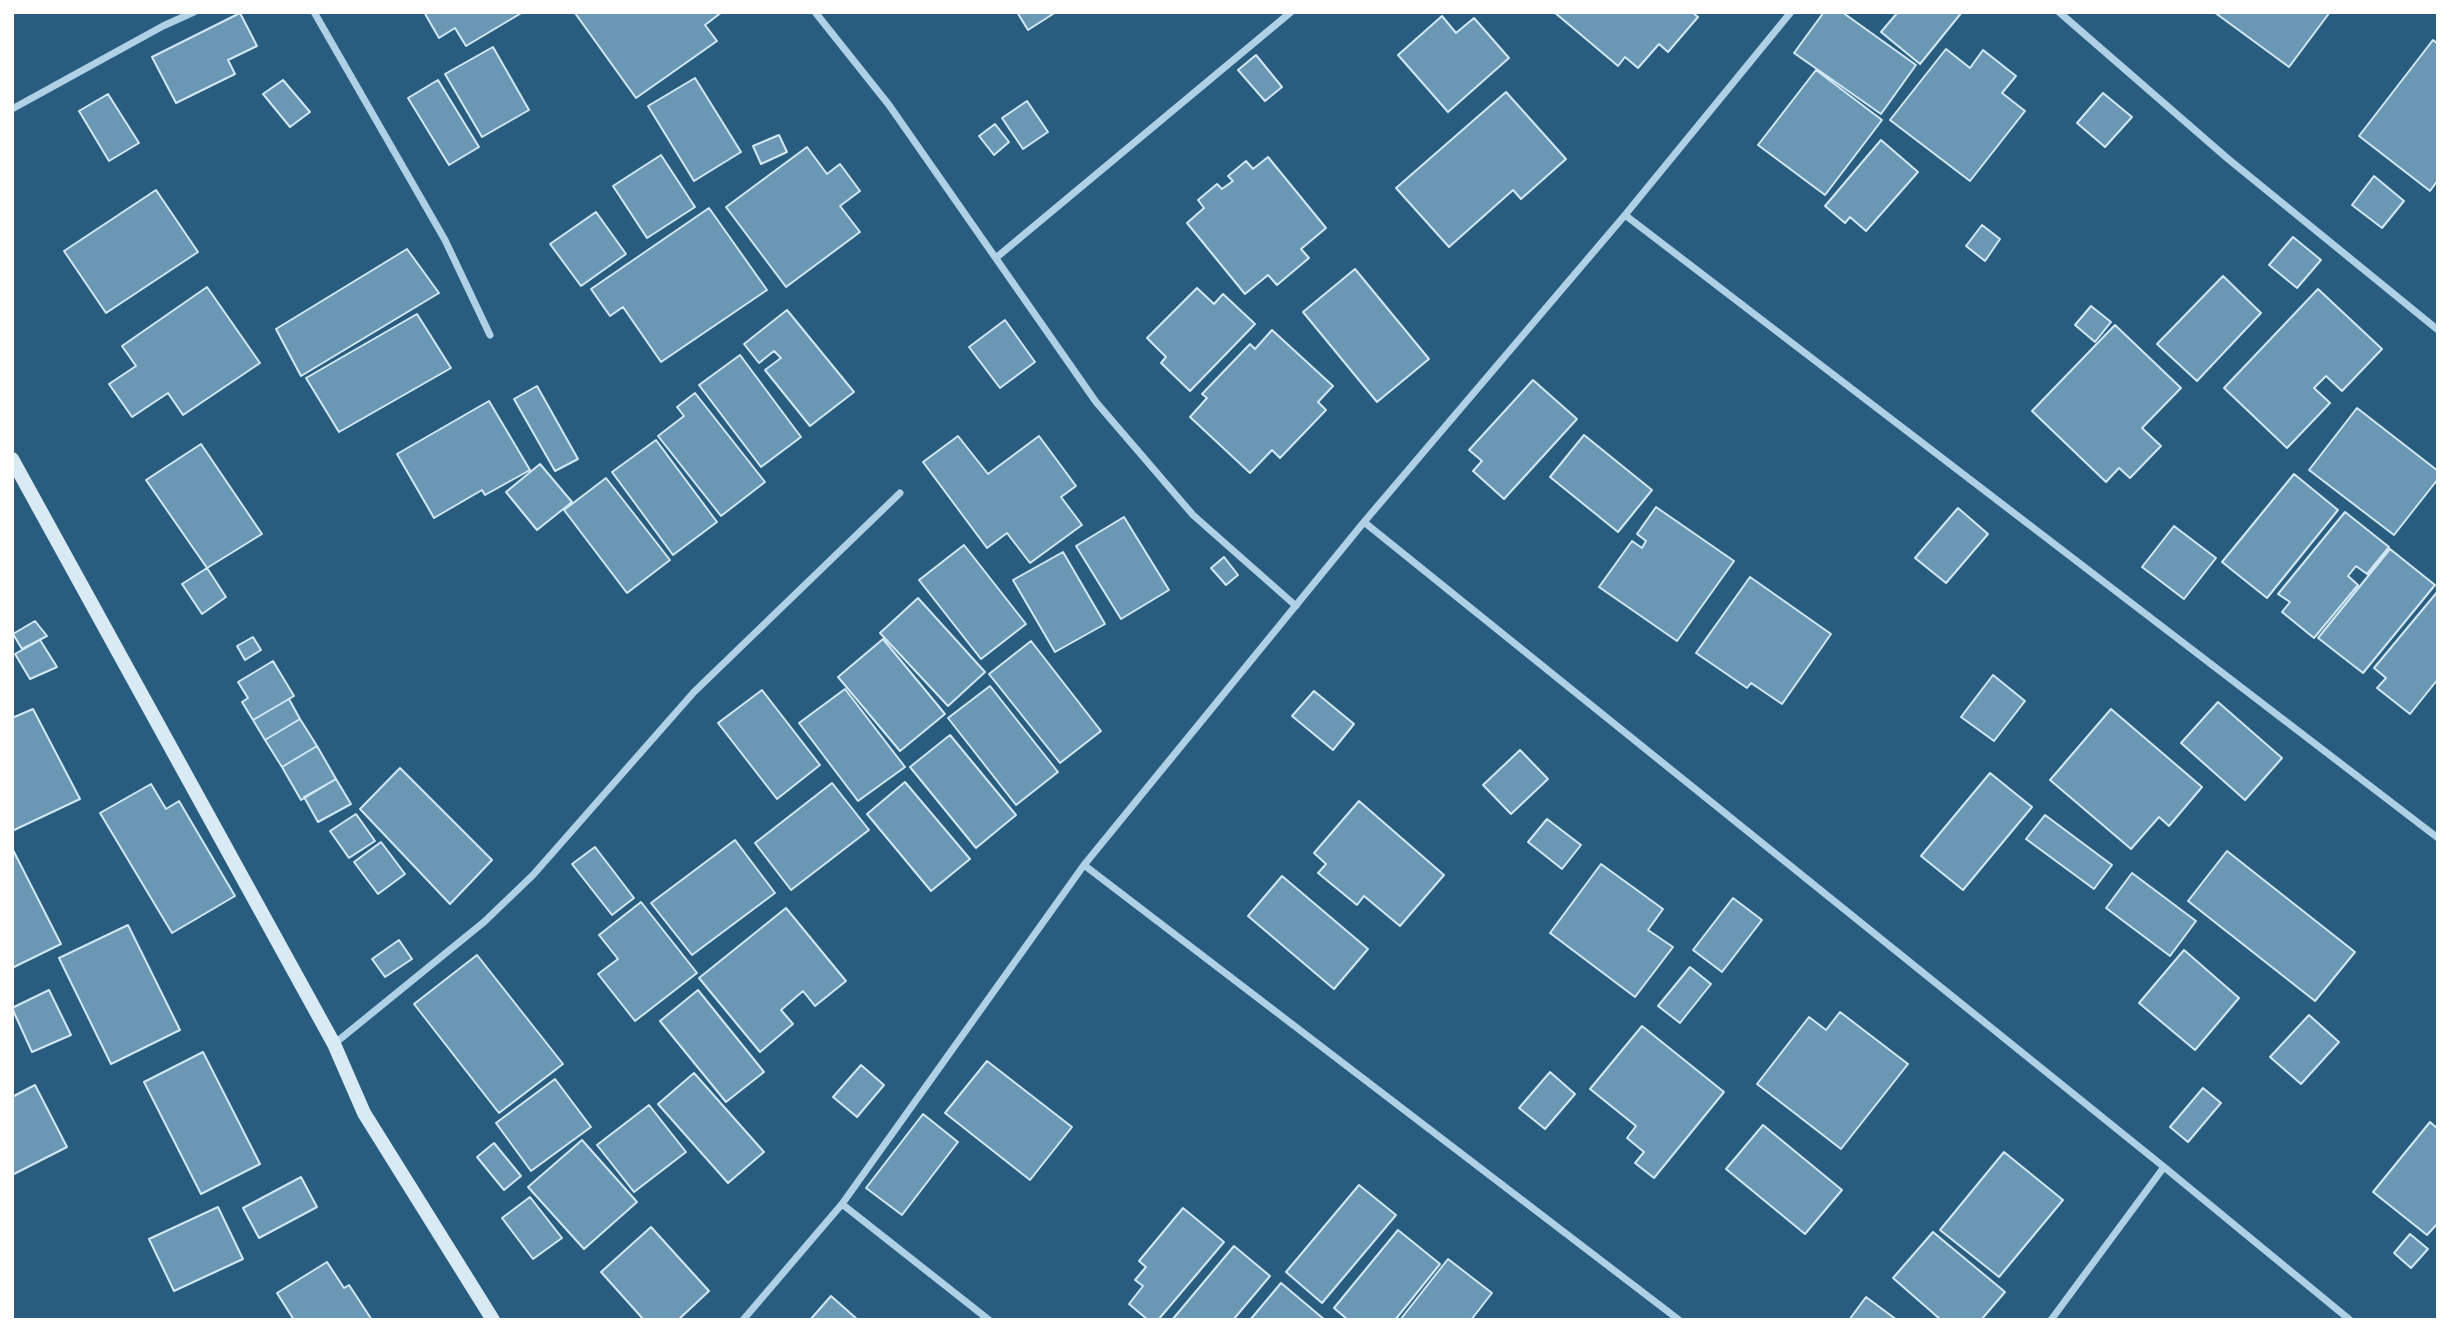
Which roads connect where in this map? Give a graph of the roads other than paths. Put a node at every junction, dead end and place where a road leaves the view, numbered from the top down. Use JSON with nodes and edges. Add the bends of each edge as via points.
{"nodes":[{"id":1,"x":194,"y":12,"type":"edge"},
{"id":2,"x":314,"y":12,"type":"edge"},
{"id":3,"x":815,"y":12,"type":"edge"},
{"id":4,"x":1291,"y":12,"type":"edge"},
{"id":5,"x":1791,"y":12,"type":"edge"},
{"id":6,"x":2059,"y":12,"type":"edge"},
{"id":7,"x":12,"y":109,"type":"edge"},
{"id":8,"x":1625,"y":215,"type":"junction"},
{"id":9,"x":997,"y":257,"type":"junction"},
{"id":10,"x":2438,"y":330,"type":"edge"},
{"id":11,"x":490,"y":335,"type":"dead end"},
{"id":12,"x":12,"y":459,"type":"edge"},
{"id":13,"x":18,"y":483,"type":"edge"},
{"id":14,"x":900,"y":494,"type":"dead end"},
{"id":15,"x":1364,"y":522,"type":"junction"},
{"id":16,"x":1296,"y":606,"type":"junction"},
{"id":17,"x":2438,"y":838,"type":"edge"},
{"id":18,"x":1084,"y":865,"type":"junction"},
{"id":19,"x":334,"y":1044,"type":"junction"},
{"id":20,"x":2164,"y":1167,"type":"junction"},
{"id":21,"x":842,"y":1204,"type":"junction"},
{"id":22,"x":493,"y":1320,"type":"edge"},
{"id":23,"x":743,"y":1320,"type":"edge"},
{"id":24,"x":989,"y":1320,"type":"edge"},
{"id":25,"x":1679,"y":1320,"type":"edge"},
{"id":26,"x":2052,"y":1320,"type":"edge"},
{"id":27,"x":2350,"y":1320,"type":"edge"}],
"edges":[{"from":1,"to":7,"type":"street"},
{"from":2,"to":11,"type":"street","via":[[445,240]]},
{"from":3,"to":9,"type":"street","via":[[889,105]]},
{"from":4,"to":9,"type":"street"},
{"from":5,"to":8,"type":"street"},
{"from":6,"to":10,"type":"street","via":[[2227,158]]},
{"from":8,"to":15,"type":"street"},
{"from":8,"to":17,"type":"street"},
{"from":9,"to":16,"type":"street","via":[[1096,402],[1194,515]]},
{"from":12,"to":13,"type":"street"},
{"from":13,"to":19,"type":"street"},
{"from":14,"to":19,"type":"street","via":[[694,692],[533,876],[484,922]]},
{"from":15,"to":16,"type":"street"},
{"from":15,"to":20,"type":"street"},
{"from":16,"to":18,"type":"street"},
{"from":18,"to":21,"type":"street"},
{"from":18,"to":25,"type":"street"},
{"from":19,"to":22,"type":"street","via":[[364,1113]]},
{"from":20,"to":26,"type":"street"},
{"from":20,"to":27,"type":"street"},
{"from":21,"to":23,"type":"street"},
{"from":21,"to":24,"type":"street"}]}
